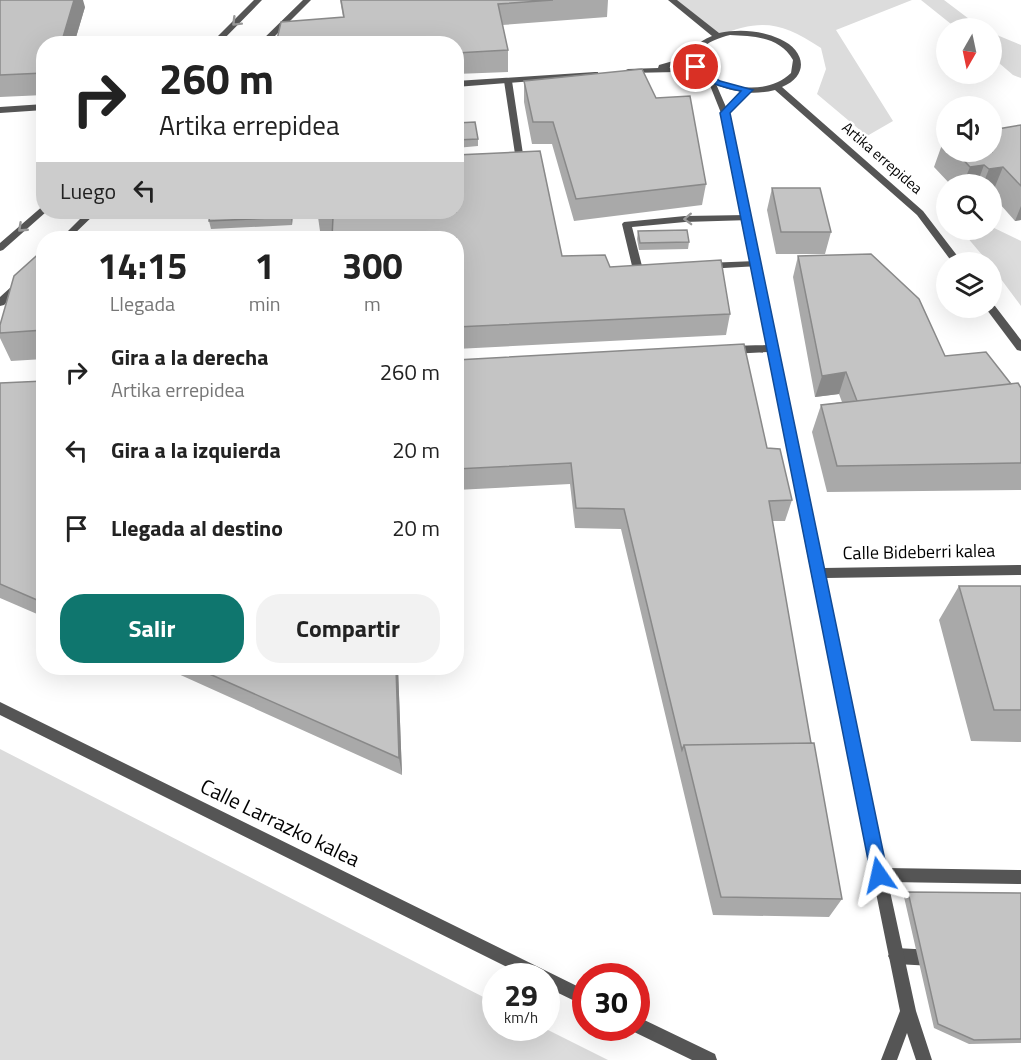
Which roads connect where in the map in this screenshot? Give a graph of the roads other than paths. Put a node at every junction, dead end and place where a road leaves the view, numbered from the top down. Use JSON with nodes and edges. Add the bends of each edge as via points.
{"nodes":[{"id":1,"x":258,"y":0,"type":"edge"},
{"id":2,"x":307,"y":0,"type":"edge"},
{"id":3,"x":672,"y":0,"type":"edge"},
{"id":4,"x":222,"y":36,"type":"edge"},
{"id":5,"x":270,"y":36,"type":"edge"},
{"id":6,"x":717,"y":36,"type":"junction"},
{"id":7,"x":694,"y":52,"type":"junction"},
{"id":8,"x":655,"y":69,"type":"junction"},
{"id":9,"x":621,"y":72,"type":"edge"},
{"id":10,"x":610,"y":73,"type":"edge"},
{"id":11,"x":707,"y":77,"type":"junction"},
{"id":12,"x":508,"y":81,"type":"junction"},
{"id":13,"x":464,"y":84,"type":"edge"},
{"id":14,"x":777,"y":87,"type":"junction"},
{"id":15,"x":748,"y":90,"type":"junction"},
{"id":16,"x":36,"y":108,"type":"edge"},
{"id":17,"x":0,"y":110,"type":"edge"},
{"id":18,"x":724,"y":113,"type":"junction"},
{"id":19,"x":519,"y":154,"type":"edge"},
{"id":20,"x":36,"y":215,"type":"edge"},
{"id":21,"x":747,"y":218,"type":"junction"},
{"id":22,"x":85,"y":219,"type":"edge"},
{"id":23,"x":72,"y":231,"type":"edge"},
{"id":24,"x":0,"y":248,"type":"edge"},
{"id":25,"x":949,"y":252,"type":"edge"},
{"id":26,"x":756,"y":264,"type":"junction"},
{"id":27,"x":697,"y":267,"type":"edge"},
{"id":28,"x":36,"y":268,"type":"edge"},
{"id":29,"x":662,"y":269,"type":"edge"},
{"id":30,"x":0,"y":303,"type":"edge"},
{"id":31,"x":999,"y":318,"type":"edge"},
{"id":32,"x":1021,"y":347,"type":"edge"},
{"id":33,"x":773,"y":348,"type":"junction"},
{"id":34,"x":715,"y":351,"type":"edge"},
{"id":35,"x":1021,"y":570,"type":"edge"},
{"id":36,"x":817,"y":573,"type":"junction"},
{"id":37,"x":0,"y":708,"type":"edge"},
{"id":38,"x":879,"y":875,"type":"junction"},
{"id":39,"x":1021,"y":877,"type":"edge"},
{"id":40,"x":896,"y":956,"type":"junction"},
{"id":41,"x":943,"y":958,"type":"edge"},
{"id":42,"x":515,"y":963,"type":"edge"},
{"id":43,"x":908,"y":1011,"type":"junction"},
{"id":44,"x":650,"y":1031,"type":"edge"},
{"id":45,"x":709,"y":1060,"type":"edge"},
{"id":46,"x":890,"y":1060,"type":"edge"},
{"id":47,"x":924,"y":1060,"type":"edge"}],
"edges":[{"from":1,"to":4,"type":"street","one_way":true},
{"from":2,"to":5,"type":"street"},
{"from":3,"to":6,"type":"street"},
{"from":6,"to":7,"type":"street"},
{"from":6,"to":14,"type":"street","via":[[759,35],[793,52],[798,68]]},
{"from":7,"to":8,"type":"street"},
{"from":7,"to":11,"type":"street","via":[[696,67]]},
{"from":8,"to":9,"type":"street"},
{"from":8,"to":11,"type":"street"},
{"from":10,"to":12,"type":"street"},
{"from":11,"to":15,"type":"street"},
{"from":11,"to":18,"type":"street"},
{"from":12,"to":13,"type":"street"},
{"from":12,"to":19,"type":"street"},
{"from":14,"to":15,"type":"street"},
{"from":14,"to":25,"type":"street","name":"Artika errepidea","via":[[920,213]]},
{"from":15,"to":18,"type":"street"},
{"from":16,"to":17,"type":"street"},
{"from":18,"to":21,"type":"street"},
{"from":20,"to":24,"type":"street","one_way":true},
{"from":21,"to":26,"type":"street"},
{"from":21,"to":29,"type":"street","one_way":true,"via":[[627,224],[638,270]]},
{"from":22,"to":23,"type":"street"},
{"from":26,"to":27,"type":"street"},
{"from":26,"to":33,"type":"street"},
{"from":28,"to":30,"type":"street"},
{"from":31,"to":32,"type":"street"},
{"from":33,"to":34,"type":"street"},
{"from":33,"to":36,"type":"street"},
{"from":35,"to":36,"type":"street","name":"Calle Bideberri kalea"},
{"from":36,"to":38,"type":"street"},
{"from":37,"to":42,"type":"street","name":"Calle Larrazko kalea"},
{"from":38,"to":39,"type":"street"},
{"from":38,"to":40,"type":"street"},
{"from":40,"to":41,"type":"street"},
{"from":40,"to":43,"type":"street"},
{"from":43,"to":46,"type":"street"},
{"from":43,"to":47,"type":"street"},
{"from":44,"to":45,"type":"street"}]}
